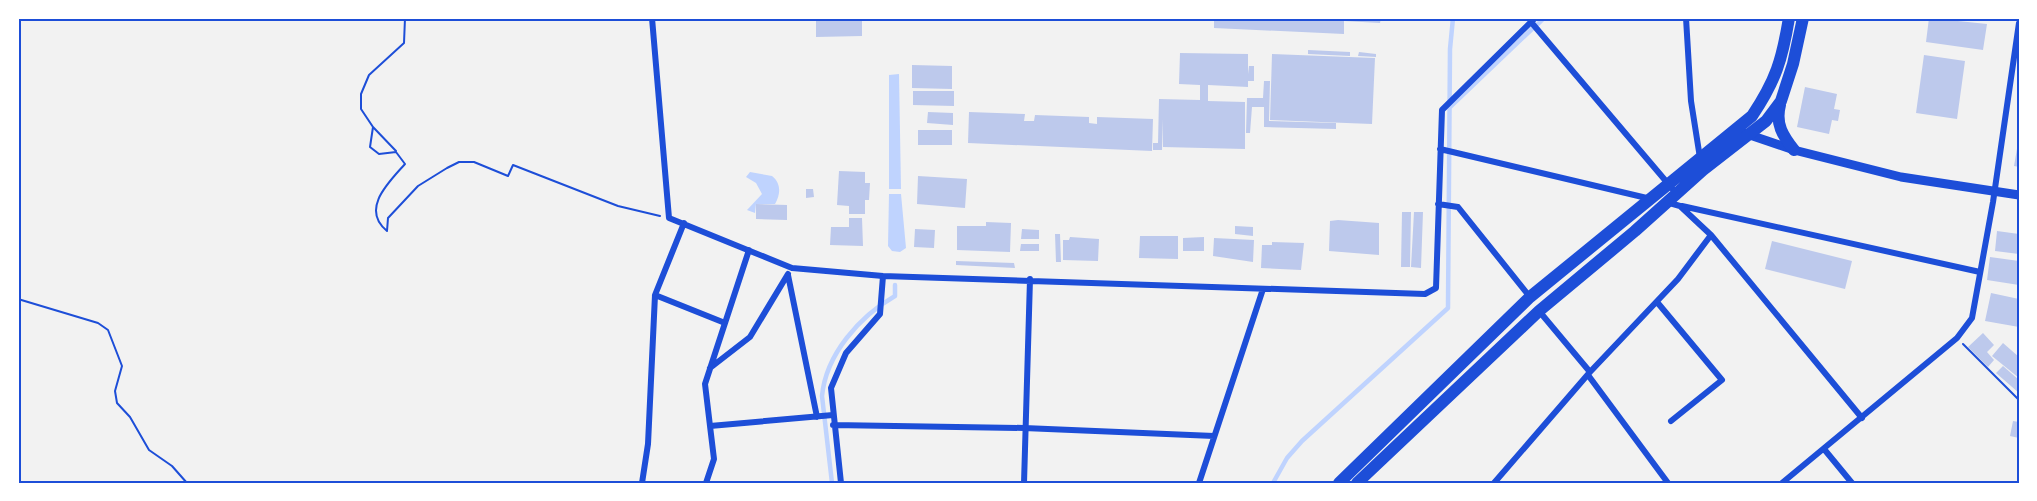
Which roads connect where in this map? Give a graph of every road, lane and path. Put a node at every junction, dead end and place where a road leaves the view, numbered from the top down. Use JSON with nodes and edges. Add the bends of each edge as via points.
{"nodes":[{"id":1,"x":405,"y":18,"type":"edge"},
{"id":2,"x":652,"y":18,"type":"edge"},
{"id":3,"x":1686,"y":18,"type":"edge"},
{"id":4,"x":1789,"y":18,"type":"edge"},
{"id":5,"x":1803,"y":18,"type":"edge"},
{"id":6,"x":1533,"y":20,"type":"edge"},
{"id":7,"x":2019,"y":23,"type":"edge"},
{"id":8,"x":1781,"y":101,"type":"junction"},
{"id":9,"x":373,"y":127,"type":"junction"},
{"id":10,"x":1742,"y":131,"type":"junction"},
{"id":11,"x":1442,"y":149,"type":"junction"},
{"id":12,"x":1794,"y":150,"type":"junction"},
{"id":13,"x":396,"y":152,"type":"junction"},
{"id":14,"x":1700,"y":156,"type":"junction"},
{"id":15,"x":1703,"y":170,"type":"junction"},
{"id":16,"x":1667,"y":183,"type":"junction"},
{"id":17,"x":1995,"y":191,"type":"junction"},
{"id":18,"x":1676,"y":193,"type":"junction"},
{"id":19,"x":2019,"y":195,"type":"edge"},
{"id":20,"x":1649,"y":198,"type":"junction"},
{"id":21,"x":1666,"y":202,"type":"junction"},
{"id":22,"x":1441,"y":205,"type":"junction"},
{"id":23,"x":1680,"y":206,"type":"junction"},
{"id":24,"x":669,"y":218,"type":"junction"},
{"id":25,"x":684,"y":223,"type":"junction"},
{"id":26,"x":1711,"y":235,"type":"junction"},
{"id":27,"x":749,"y":250,"type":"junction"},
{"id":28,"x":792,"y":268,"type":"junction"},
{"id":29,"x":1980,"y":273,"type":"junction"},
{"id":30,"x":788,"y":275,"type":"junction"},
{"id":31,"x":883,"y":276,"type":"junction"},
{"id":32,"x":1030,"y":279,"type":"junction"},
{"id":33,"x":1263,"y":289,"type":"junction"},
{"id":34,"x":655,"y":296,"type":"junction"},
{"id":35,"x":1530,"y":297,"type":"junction"},
{"id":36,"x":18,"y":299,"type":"edge"},
{"id":37,"x":1657,"y":302,"type":"junction"},
{"id":38,"x":1539,"y":310,"type":"junction"},
{"id":39,"x":725,"y":323,"type":"junction"},
{"id":40,"x":1957,"y":338,"type":"junction"},
{"id":41,"x":710,"y":368,"type":"junction"},
{"id":42,"x":1589,"y":373,"type":"junction"},
{"id":43,"x":2019,"y":400,"type":"edge"},
{"id":44,"x":831,"y":415,"type":"junction"},
{"id":45,"x":819,"y":416,"type":"junction"},
{"id":46,"x":1862,"y":418,"type":"junction"},
{"id":47,"x":1671,"y":421,"type":"dead end"},
{"id":48,"x":833,"y":424,"type":"junction"},
{"id":49,"x":710,"y":426,"type":"junction"},
{"id":50,"x":1024,"y":428,"type":"junction"},
{"id":51,"x":1214,"y":436,"type":"junction"},
{"id":52,"x":1824,"y":449,"type":"junction"},
{"id":53,"x":187,"y":483,"type":"edge"},
{"id":54,"x":642,"y":483,"type":"edge"},
{"id":55,"x":706,"y":483,"type":"edge"},
{"id":56,"x":841,"y":483,"type":"edge"},
{"id":57,"x":1024,"y":483,"type":"edge"},
{"id":58,"x":1199,"y":483,"type":"edge"},
{"id":59,"x":1339,"y":483,"type":"edge"},
{"id":60,"x":1357,"y":483,"type":"edge"},
{"id":61,"x":1494,"y":483,"type":"edge"},
{"id":62,"x":1668,"y":483,"type":"edge"},
{"id":63,"x":1782,"y":483,"type":"edge"},
{"id":64,"x":1852,"y":483,"type":"edge"}],
"edges":[{"from":1,"to":9,"type":"path","via":[[404,43],[369,75],[360,94],[361,109]]},
{"from":2,"to":24,"type":"street"},
{"from":3,"to":14,"type":"street","via":[[1691,101]]},
{"from":4,"to":10,"type":"highway","via":[[1782,61]]},
{"from":5,"to":8,"type":"highway"},
{"from":6,"to":11,"type":"street","via":[[1446,104],[1442,110]]},
{"from":6,"to":16,"type":"street"},
{"from":7,"to":17,"type":"street"},
{"from":8,"to":10,"type":"highway","via":[[1766,121]]},
{"from":8,"to":12,"type":"highway","via":[[1781,130]]},
{"from":9,"to":13,"type":"path"},
{"from":9,"to":13,"type":"path","via":[[370,147],[379,154]]},
{"from":10,"to":12,"type":"street"},
{"from":10,"to":14,"type":"highway"},
{"from":10,"to":15,"type":"highway"},
{"from":11,"to":20,"type":"street"},
{"from":11,"to":22,"type":"street"},
{"from":12,"to":17,"type":"street","via":[[1901,177]]},
{"from":13,"to":24,"type":"path","via":[[405,164],[383,189],[374,209],[378,224],[387,231],[388,218],[418,186],[459,162],[474,162],[508,176],[513,165],[618,206]]},
{"from":14,"to":15,"type":"street"},
{"from":14,"to":16,"type":"highway"},
{"from":15,"to":18,"type":"highway"},
{"from":16,"to":18,"type":"street"},
{"from":16,"to":20,"type":"highway"},
{"from":17,"to":19,"type":"street"},
{"from":17,"to":29,"type":"street"},
{"from":18,"to":21,"type":"highway"},
{"from":20,"to":21,"type":"street"},
{"from":20,"to":35,"type":"highway"},
{"from":21,"to":23,"type":"street"},
{"from":21,"to":38,"type":"highway"},
{"from":22,"to":33,"type":"street","via":[[1436,288],[1425,294]]},
{"from":22,"to":35,"type":"street","via":[[1455,206]]},
{"from":23,"to":26,"type":"street"},
{"from":23,"to":29,"type":"street"},
{"from":24,"to":25,"type":"street"},
{"from":25,"to":27,"type":"street"},
{"from":25,"to":34,"type":"street"},
{"from":26,"to":37,"type":"street"},
{"from":26,"to":46,"type":"street"},
{"from":27,"to":28,"type":"street"},
{"from":27,"to":39,"type":"street"},
{"from":28,"to":30,"type":"street"},
{"from":28,"to":31,"type":"street"},
{"from":29,"to":40,"type":"street","via":[[1972,318]]},
{"from":30,"to":41,"type":"street","via":[[759,326]]},
{"from":30,"to":45,"type":"street"},
{"from":31,"to":32,"type":"street"},
{"from":31,"to":44,"type":"street","via":[[881,309],[846,353],[835,374]]},
{"from":32,"to":33,"type":"street"},
{"from":32,"to":50,"type":"street"},
{"from":33,"to":51,"type":"street"},
{"from":34,"to":39,"type":"street"},
{"from":34,"to":54,"type":"street","via":[[648,444]]},
{"from":35,"to":59,"type":"highway"},
{"from":36,"to":53,"type":"path","via":[[98,323],[108,330],[122,366],[115,391],[117,403],[149,450],[172,466]]},
{"from":37,"to":42,"type":"street"},
{"from":37,"to":47,"type":"street","via":[[1722,380]]},
{"from":38,"to":42,"type":"street"},
{"from":38,"to":60,"type":"highway"},
{"from":39,"to":41,"type":"street"},
{"from":40,"to":43,"type":"path"},
{"from":40,"to":46,"type":"street"},
{"from":41,"to":49,"type":"street","via":[[705,384]]},
{"from":42,"to":61,"type":"street"},
{"from":42,"to":62,"type":"street"},
{"from":44,"to":45,"type":"street"},
{"from":44,"to":48,"type":"street"},
{"from":45,"to":49,"type":"street"},
{"from":46,"to":52,"type":"street"},
{"from":48,"to":50,"type":"street"},
{"from":48,"to":56,"type":"street"},
{"from":49,"to":55,"type":"street","via":[[714,459]]},
{"from":50,"to":51,"type":"street"},
{"from":50,"to":57,"type":"street"},
{"from":51,"to":58,"type":"street"},
{"from":52,"to":63,"type":"street"},
{"from":52,"to":64,"type":"street"}]}
